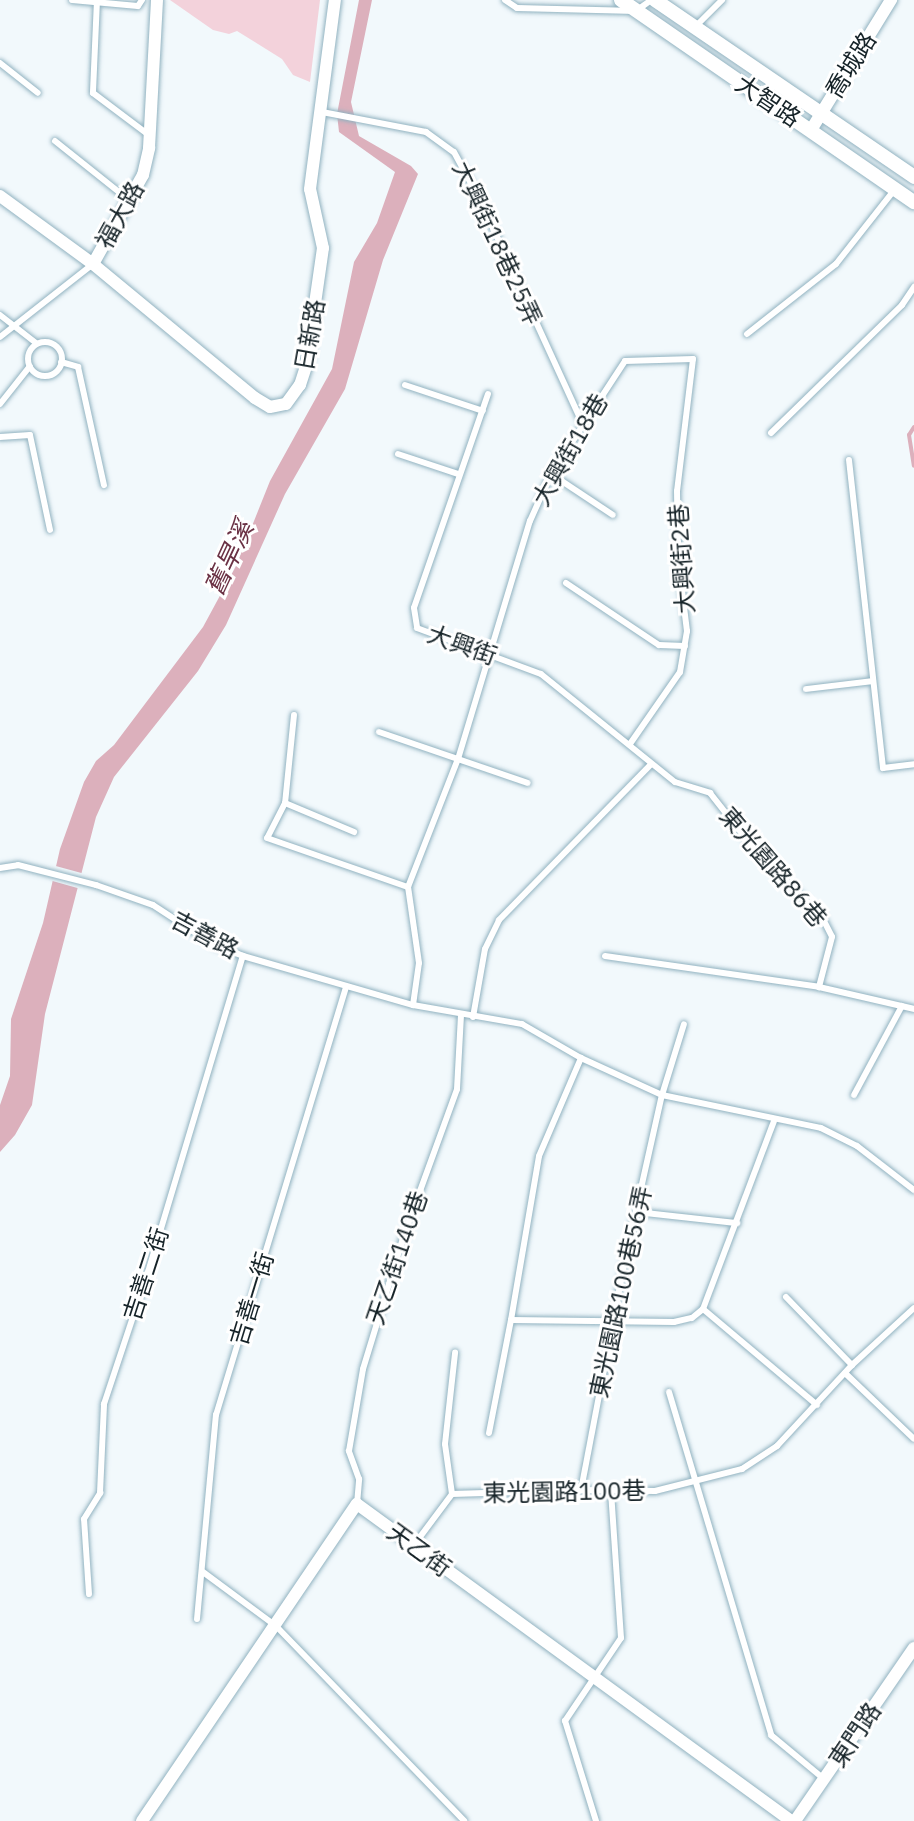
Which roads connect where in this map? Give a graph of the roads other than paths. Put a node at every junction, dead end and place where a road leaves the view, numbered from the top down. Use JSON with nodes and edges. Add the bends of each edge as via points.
{"nodes":[{"id":1,"x":72,"y":0,"type":"edge"},
{"id":2,"x":142,"y":0,"type":"edge"},
{"id":3,"x":157,"y":0,"type":"edge"},
{"id":4,"x":335,"y":0,"type":"edge"},
{"id":5,"x":505,"y":0,"type":"edge"},
{"id":6,"x":621,"y":0,"type":"edge"},
{"id":7,"x":653,"y":0,"type":"edge"},
{"id":8,"x":722,"y":0,"type":"edge"},
{"id":9,"x":891,"y":0,"type":"edge"},
{"id":10,"x":97,"y":1,"type":"edge"},
{"id":11,"x":636,"y":11,"type":"junction"},
{"id":12,"x":695,"y":27,"type":"junction"},
{"id":13,"x":0,"y":63,"type":"edge"},
{"id":14,"x":38,"y":93,"type":"dead end"},
{"id":15,"x":318,"y":111,"type":"junction"},
{"id":16,"x":822,"y":112,"type":"junction"},
{"id":17,"x":811,"y":130,"type":"junction"},
{"id":18,"x":149,"y":135,"type":"junction"},
{"id":19,"x":55,"y":141,"type":"dead end"},
{"id":20,"x":914,"y":177,"type":"edge"},
{"id":21,"x":895,"y":189,"type":"junction"},
{"id":22,"x":0,"y":196,"type":"edge"},
{"id":23,"x":129,"y":200,"type":"junction"},
{"id":24,"x":914,"y":202,"type":"edge"},
{"id":25,"x":93,"y":264,"type":"junction"},
{"id":26,"x":914,"y":287,"type":"edge"},
{"id":27,"x":0,"y":315,"type":"edge"},
{"id":28,"x":14,"y":325,"type":"junction"},
{"id":29,"x":747,"y":334,"type":"dead end"},
{"id":30,"x":0,"y":337,"type":"edge"},
{"id":31,"x":36,"y":343,"type":"junction"},
{"id":32,"x":693,"y":359,"type":"joint"},
{"id":33,"x":61,"y":362,"type":"junction"},
{"id":34,"x":30,"y":366,"type":"junction"},
{"id":35,"x":405,"y":385,"type":"dead end"},
{"id":36,"x":488,"y":394,"type":"dead end"},
{"id":37,"x":0,"y":404,"type":"edge"},
{"id":38,"x":483,"y":411,"type":"junction"},
{"id":39,"x":582,"y":422,"type":"junction"},
{"id":40,"x":771,"y":433,"type":"dead end"},
{"id":41,"x":0,"y":437,"type":"edge"},
{"id":42,"x":398,"y":454,"type":"dead end"},
{"id":43,"x":849,"y":460,"type":"dead end"},
{"id":44,"x":458,"y":474,"type":"junction"},
{"id":45,"x":551,"y":474,"type":"junction"},
{"id":46,"x":104,"y":485,"type":"dead end"},
{"id":47,"x":613,"y":515,"type":"dead end"},
{"id":48,"x":50,"y":530,"type":"dead end"},
{"id":49,"x":566,"y":583,"type":"dead end"},
{"id":50,"x":685,"y":646,"type":"junction"},
{"id":51,"x":491,"y":655,"type":"junction"},
{"id":52,"x":873,"y":681,"type":"junction"},
{"id":53,"x":806,"y":689,"type":"dead end"},
{"id":54,"x":294,"y":715,"type":"dead end"},
{"id":55,"x":379,"y":732,"type":"dead end"},
{"id":56,"x":630,"y":744,"type":"junction"},
{"id":57,"x":458,"y":759,"type":"junction"},
{"id":58,"x":651,"y":764,"type":"junction"},
{"id":59,"x":914,"y":764,"type":"edge"},
{"id":60,"x":528,"y":783,"type":"dead end"},
{"id":61,"x":285,"y":803,"type":"junction"},
{"id":62,"x":354,"y":832,"type":"dead end"},
{"id":63,"x":0,"y":868,"type":"edge"},
{"id":64,"x":408,"y":887,"type":"junction"},
{"id":65,"x":243,"y":956,"type":"junction"},
{"id":66,"x":605,"y":956,"type":"dead end"},
{"id":67,"x":346,"y":986,"type":"junction"},
{"id":68,"x":819,"y":987,"type":"junction"},
{"id":69,"x":413,"y":1005,"type":"junction"},
{"id":70,"x":902,"y":1006,"type":"junction"},
{"id":71,"x":914,"y":1009,"type":"edge"},
{"id":72,"x":461,"y":1015,"type":"junction"},
{"id":73,"x":473,"y":1017,"type":"junction"},
{"id":74,"x":684,"y":1024,"type":"dead end"},
{"id":75,"x":581,"y":1058,"type":"junction"},
{"id":76,"x":662,"y":1095,"type":"junction"},
{"id":77,"x":854,"y":1095,"type":"dead end"},
{"id":78,"x":774,"y":1121,"type":"junction"},
{"id":79,"x":914,"y":1190,"type":"edge"},
{"id":80,"x":637,"y":1212,"type":"junction"},
{"id":81,"x":737,"y":1223,"type":"junction"},
{"id":82,"x":786,"y":1297,"type":"dead end"},
{"id":83,"x":914,"y":1308,"type":"edge"},
{"id":84,"x":703,"y":1309,"type":"junction"},
{"id":85,"x":511,"y":1320,"type":"junction"},
{"id":86,"x":612,"y":1323,"type":"junction"},
{"id":87,"x":455,"y":1353,"type":"dead end"},
{"id":88,"x":852,"y":1365,"type":"junction"},
{"id":89,"x":845,"y":1373,"type":"junction"},
{"id":90,"x":669,"y":1392,"type":"dead end"},
{"id":91,"x":817,"y":1405,"type":"junction"},
{"id":92,"x":489,"y":1433,"type":"dead end"},
{"id":93,"x":914,"y":1439,"type":"edge"},
{"id":94,"x":695,"y":1481,"type":"junction"},
{"id":95,"x":581,"y":1490,"type":"junction"},
{"id":96,"x":611,"y":1490,"type":"junction"},
{"id":97,"x":452,"y":1494,"type":"junction"},
{"id":98,"x":357,"y":1504,"type":"junction"},
{"id":99,"x":414,"y":1545,"type":"junction"},
{"id":100,"x":203,"y":1572,"type":"junction"},
{"id":101,"x":89,"y":1594,"type":"dead end"},
{"id":102,"x":197,"y":1619,"type":"dead end"},
{"id":103,"x":276,"y":1626,"type":"junction"},
{"id":104,"x":914,"y":1648,"type":"edge"},
{"id":105,"x":593,"y":1676,"type":"junction"},
{"id":106,"x":824,"y":1779,"type":"junction"},
{"id":107,"x":142,"y":1821,"type":"edge"},
{"id":108,"x":464,"y":1821,"type":"edge"},
{"id":109,"x":596,"y":1821,"type":"edge"},
{"id":110,"x":793,"y":1821,"type":"edge"}],
"edges":[{"from":1,"to":10,"type":"lane"},
{"from":2,"to":10,"type":"lane","via":[[138,6]]},
{"from":3,"to":18,"type":"street","name":"福大路"},
{"from":4,"to":15,"type":"street","name":"日新路"},
{"from":5,"to":11,"type":"lane","via":[[517,8]]},
{"from":6,"to":11,"type":"street","name":"大智路"},
{"from":7,"to":11,"type":"lane"},
{"from":7,"to":12,"type":"street","name":"大智路"},
{"from":8,"to":12,"type":"lane"},
{"from":9,"to":16,"type":"street","name":"喬城路"},
{"from":10,"to":18,"type":"lane","via":[[93,93]]},
{"from":11,"to":17,"type":"street","name":"大智路"},
{"from":12,"to":16,"type":"street","name":"大智路"},
{"from":13,"to":14,"type":"lane"},
{"from":15,"to":25,"type":"street","name":"日新路","via":[[310,189],[323,248],[306,366],[286,404],[270,407],[255,398]]},
{"from":15,"to":39,"type":"lane","name":"大興街18巷25弄","via":[[426,132],[454,152]]},
{"from":16,"to":17,"type":"street","name":"喬城路"},
{"from":16,"to":20,"type":"street","name":"大智路"},
{"from":17,"to":21,"type":"street","name":"大智路"},
{"from":18,"to":23,"type":"street","name":"福大路","via":[[143,175]]},
{"from":19,"to":23,"type":"lane"},
{"from":21,"to":24,"type":"street","name":"大智路"},
{"from":21,"to":29,"type":"lane","via":[[836,264]]},
{"from":22,"to":25,"type":"street","name":"日新路"},
{"from":23,"to":25,"type":"street","name":"福大路"},
{"from":25,"to":28,"type":"lane","name":"福大路"},
{"from":26,"to":40,"type":"lane","via":[[902,305]]},
{"from":27,"to":28,"type":"lane"},
{"from":28,"to":30,"type":"lane","name":"福大路"},
{"from":28,"to":31,"type":"lane"},
{"from":31,"to":33,"type":"lane","via":[[47,341],[60,352]]},
{"from":31,"to":34,"type":"lane","via":[[29,352]]},
{"from":32,"to":39,"type":"lane","name":"大興街18巷","via":[[625,361]]},
{"from":32,"to":50,"type":"lane","name":"大興街2巷","via":[[677,491]]},
{"from":33,"to":34,"type":"lane","via":[[57,372],[46,377]]},
{"from":33,"to":46,"type":"lane","via":[[78,367]]},
{"from":34,"to":37,"type":"lane"},
{"from":35,"to":38,"type":"lane"},
{"from":36,"to":38,"type":"lane","name":"大興街"},
{"from":38,"to":44,"type":"lane","name":"大興街"},
{"from":39,"to":45,"type":"lane","name":"大興街18巷"},
{"from":41,"to":48,"type":"lane","via":[[30,435]]},
{"from":42,"to":44,"type":"lane"},
{"from":43,"to":52,"type":"lane"},
{"from":44,"to":51,"type":"lane","name":"大興街","via":[[414,608],[417,628]]},
{"from":45,"to":47,"type":"lane"},
{"from":45,"to":51,"type":"lane","name":"大興街18巷","via":[[530,521]]},
{"from":49,"to":50,"type":"lane","via":[[659,645]]},
{"from":50,"to":56,"type":"lane","name":"大興街2巷","via":[[680,672]]},
{"from":51,"to":56,"type":"lane","name":"大興街","via":[[541,674]]},
{"from":51,"to":57,"type":"lane","name":"大興街18巷"},
{"from":52,"to":53,"type":"lane"},
{"from":52,"to":59,"type":"lane","via":[[883,768]]},
{"from":54,"to":61,"type":"lane"},
{"from":55,"to":57,"type":"lane"},
{"from":56,"to":58,"type":"lane","name":"東光園路86巷"},
{"from":57,"to":60,"type":"lane"},
{"from":57,"to":64,"type":"lane","name":"大興街18巷"},
{"from":58,"to":68,"type":"lane","name":"東光園路86巷","via":[[675,782],[710,793],[751,845],[822,917],[832,937]]},
{"from":58,"to":73,"type":"lane","via":[[499,920],[485,949]]},
{"from":61,"to":62,"type":"lane"},
{"from":61,"to":64,"type":"lane","via":[[267,838]]},
{"from":63,"to":65,"type":"lane","name":"吉善路","via":[[18,865],[153,905],[216,946]]},
{"from":64,"to":69,"type":"lane","via":[[419,963]]},
{"from":65,"to":67,"type":"lane","name":"吉善路"},
{"from":65,"to":101,"type":"lane","name":"吉善二街","via":[[104,1404],[100,1493],[84,1519]]},
{"from":66,"to":68,"type":"lane"},
{"from":67,"to":69,"type":"lane","name":"吉善路"},
{"from":67,"to":100,"type":"lane","name":"吉善一街","via":[[216,1415]]},
{"from":68,"to":70,"type":"lane"},
{"from":69,"to":72,"type":"lane","name":"吉善路"},
{"from":70,"to":71,"type":"lane"},
{"from":70,"to":77,"type":"lane"},
{"from":72,"to":73,"type":"lane","name":"吉善路"},
{"from":72,"to":98,"type":"lane","name":"天乙街140巷","via":[[457,1089],[363,1369],[349,1451],[359,1479]]},
{"from":73,"to":75,"type":"lane","name":"吉善路","via":[[522,1024]]},
{"from":74,"to":76,"type":"lane","name":"東光園路100巷56弄"},
{"from":75,"to":76,"type":"lane","name":"吉善路"},
{"from":75,"to":85,"type":"lane","via":[[539,1156]]},
{"from":76,"to":78,"type":"lane","name":"吉善路"},
{"from":76,"to":80,"type":"lane","name":"東光園路100巷56弄"},
{"from":78,"to":79,"type":"lane","name":"吉善路","via":[[821,1128],[857,1146]]},
{"from":78,"to":81,"type":"lane"},
{"from":80,"to":81,"type":"lane"},
{"from":80,"to":86,"type":"lane","name":"東光園路100巷56弄"},
{"from":81,"to":84,"type":"lane"},
{"from":82,"to":88,"type":"lane"},
{"from":83,"to":88,"type":"lane","name":"東光園路100巷"},
{"from":84,"to":86,"type":"lane","via":[[674,1322]]},
{"from":84,"to":91,"type":"lane"},
{"from":85,"to":86,"type":"lane"},
{"from":85,"to":92,"type":"lane"},
{"from":86,"to":95,"type":"lane","name":"東光園路100巷56弄"},
{"from":87,"to":97,"type":"lane","via":[[445,1444]]},
{"from":88,"to":89,"type":"lane","name":"東光園路100巷"},
{"from":89,"to":91,"type":"lane","name":"東光園路100巷"},
{"from":89,"to":93,"type":"lane"},
{"from":90,"to":94,"type":"lane"},
{"from":91,"to":94,"type":"lane","name":"東光園路100巷","via":[[777,1446],[742,1469]]},
{"from":94,"to":96,"type":"lane","name":"東光園路100巷","via":[[655,1491]]},
{"from":94,"to":106,"type":"lane","via":[[771,1735]]},
{"from":95,"to":96,"type":"lane","name":"東光園路100巷"},
{"from":95,"to":97,"type":"lane","name":"東光園路100巷"},
{"from":96,"to":105,"type":"lane","via":[[621,1638]]},
{"from":97,"to":99,"type":"lane","name":"東光園路100巷"},
{"from":98,"to":99,"type":"street","name":"天乙街"},
{"from":98,"to":103,"type":"street"},
{"from":99,"to":105,"type":"street","name":"天乙街"},
{"from":100,"to":102,"type":"lane","name":"吉善一街"},
{"from":100,"to":103,"type":"lane"},
{"from":103,"to":107,"type":"street"},
{"from":103,"to":108,"type":"lane"},
{"from":104,"to":106,"type":"street","name":"東門路"},
{"from":105,"to":109,"type":"lane","via":[[565,1721]]},
{"from":105,"to":110,"type":"street","name":"天乙街"},
{"from":106,"to":110,"type":"street","name":"東門路"}]}
